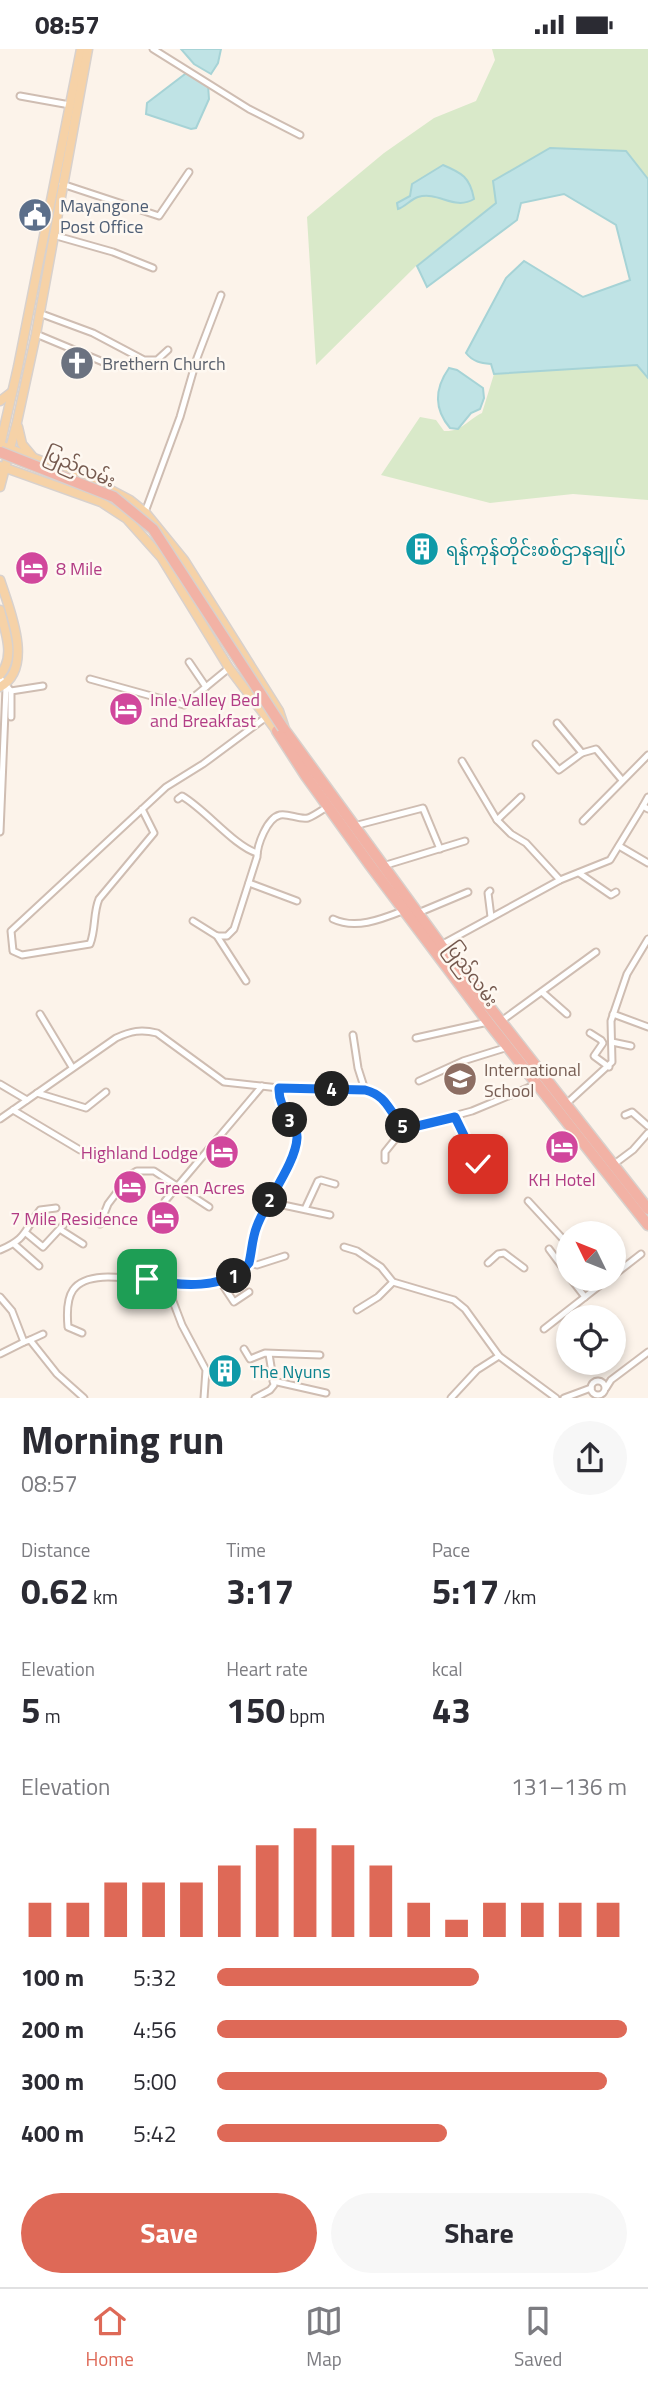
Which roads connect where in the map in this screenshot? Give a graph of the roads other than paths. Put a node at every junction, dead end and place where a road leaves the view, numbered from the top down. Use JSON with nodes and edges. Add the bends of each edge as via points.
{"nodes":[{"id":1,"x":81,"y":49,"type":"edge"},
{"id":2,"x":88,"y":49,"type":"edge"},
{"id":3,"x":153,"y":49,"type":"edge"},
{"id":4,"x":20,"y":96,"type":"dead end"},
{"id":5,"x":73,"y":102,"type":"junction"},
{"id":6,"x":300,"y":135,"type":"dead end"},
{"id":7,"x":189,"y":172,"type":"dead end"},
{"id":8,"x":59,"y":188,"type":"junction"},
{"id":9,"x":53,"y":235,"type":"junction"},
{"id":10,"x":43,"y":266,"type":"junction"},
{"id":11,"x":153,"y":268,"type":"dead end"},
{"id":12,"x":222,"y":295,"type":"dead end"},
{"id":13,"x":39,"y":313,"type":"junction"},
{"id":14,"x":36,"y":334,"type":"junction"},
{"id":15,"x":168,"y":350,"type":"dead end"},
{"id":16,"x":115,"y":367,"type":"dead end"},
{"id":17,"x":12,"y":392,"type":"junction"},
{"id":18,"x":0,"y":401,"type":"edge"},
{"id":19,"x":17,"y":422,"type":"junction"},
{"id":20,"x":2,"y":447,"type":"edge"},
{"id":21,"x":37,"y":460,"type":"junction"},
{"id":22,"x":2,"y":464,"type":"edge"},
{"id":23,"x":22,"y":472,"type":"junction"},
{"id":24,"x":0,"y":486,"type":"edge"},
{"id":25,"x":145,"y":512,"type":"junction"},
{"id":26,"x":127,"y":519,"type":"junction"},
{"id":27,"x":0,"y":580,"type":"edge"},
{"id":28,"x":0,"y":610,"type":"edge"},
{"id":29,"x":189,"y":662,"type":"dead end"},
{"id":30,"x":229,"y":668,"type":"junction"},
{"id":31,"x":90,"y":679,"type":"dead end"},
{"id":32,"x":4,"y":684,"type":"edge"},
{"id":33,"x":43,"y":686,"type":"dead end"},
{"id":34,"x":206,"y":687,"type":"junction"},
{"id":35,"x":11,"y":717,"type":"dead end"},
{"id":36,"x":265,"y":718,"type":"junction"},
{"id":37,"x":557,"y":723,"type":"dead end"},
{"id":38,"x":281,"y":731,"type":"junction"},
{"id":39,"x":536,"y":744,"type":"dead end"},
{"id":40,"x":582,"y":753,"type":"junction"},
{"id":41,"x":648,"y":755,"type":"edge"},
{"id":42,"x":462,"y":761,"type":"dead end"},
{"id":43,"x":622,"y":780,"type":"junction"},
{"id":44,"x":521,"y":797,"type":"dead end"},
{"id":45,"x":648,"y":797,"type":"edge"},
{"id":46,"x":178,"y":799,"type":"dead end"},
{"id":47,"x":327,"y":807,"type":"junction"},
{"id":48,"x":645,"y":808,"type":"edge"},
{"id":49,"x":142,"y":809,"type":"junction"},
{"id":50,"x":497,"y":820,"type":"junction"},
{"id":51,"x":583,"y":821,"type":"dead end"},
{"id":52,"x":354,"y":826,"type":"junction"},
{"id":53,"x":0,"y":832,"type":"edge"},
{"id":54,"x":465,"y":841,"type":"dead end"},
{"id":55,"x":619,"y":846,"type":"junction"},
{"id":56,"x":440,"y":849,"type":"junction"},
{"id":57,"x":257,"y":853,"type":"junction"},
{"id":58,"x":648,"y":863,"type":"edge"},
{"id":59,"x":383,"y":866,"type":"junction"},
{"id":60,"x":579,"y":873,"type":"junction"},
{"id":61,"x":560,"y":880,"type":"junction"},
{"id":62,"x":249,"y":883,"type":"junction"},
{"id":63,"x":490,"y":891,"type":"dead end"},
{"id":64,"x":468,"y":892,"type":"dead end"},
{"id":65,"x":616,"y":892,"type":"dead end"},
{"id":66,"x":297,"y":901,"type":"dead end"},
{"id":67,"x":405,"y":910,"type":"junction"},
{"id":68,"x":418,"y":913,"type":"junction"},
{"id":69,"x":491,"y":917,"type":"junction"},
{"id":70,"x":333,"y":919,"type":"dead end"},
{"id":71,"x":193,"y":921,"type":"dead end"},
{"id":72,"x":217,"y":936,"type":"junction"},
{"id":73,"x":648,"y":939,"type":"edge"},
{"id":74,"x":441,"y":945,"type":"junction"},
{"id":75,"x":596,"y":952,"type":"dead end"},
{"id":76,"x":246,"y":981,"type":"dead end"},
{"id":77,"x":542,"y":992,"type":"junction"},
{"id":78,"x":40,"y":1014,"type":"dead end"},
{"id":79,"x":566,"y":1014,"type":"dead end"},
{"id":80,"x":614,"y":1014,"type":"junction"},
{"id":81,"x":488,"y":1022,"type":"junction"},
{"id":82,"x":500,"y":1022,"type":"junction"},
{"id":83,"x":648,"y":1027,"type":"edge"},
{"id":84,"x":590,"y":1033,"type":"dead end"},
{"id":85,"x":354,"y":1035,"type":"dead end"},
{"id":86,"x":416,"y":1038,"type":"dead end"},
{"id":87,"x":612,"y":1042,"type":"junction"},
{"id":88,"x":631,"y":1046,"type":"dead end"},
{"id":89,"x":508,"y":1047,"type":"junction"},
{"id":90,"x":72,"y":1067,"type":"junction"},
{"id":91,"x":609,"y":1067,"type":"junction"},
{"id":92,"x":419,"y":1081,"type":"dead end"},
{"id":93,"x":540,"y":1082,"type":"junction"},
{"id":94,"x":0,"y":1084,"type":"edge"},
{"id":95,"x":262,"y":1086,"type":"junction"},
{"id":96,"x":279,"y":1088,"type":"junction"},
{"id":97,"x":365,"y":1090,"type":"junction"},
{"id":98,"x":106,"y":1092,"type":"dead end"},
{"id":99,"x":37,"y":1093,"type":"junction"},
{"id":100,"x":27,"y":1100,"type":"junction"},
{"id":101,"x":565,"y":1105,"type":"junction"},
{"id":102,"x":13,"y":1110,"type":"junction"},
{"id":103,"x":625,"y":1115,"type":"dead end"},
{"id":104,"x":455,"y":1117,"type":"junction"},
{"id":105,"x":0,"y":1119,"type":"edge"},
{"id":106,"x":648,"y":1126,"type":"edge"},
{"id":107,"x":405,"y":1127,"type":"junction"},
{"id":108,"x":648,"y":1133,"type":"edge"},
{"id":109,"x":80,"y":1150,"type":"dead end"},
{"id":110,"x":385,"y":1160,"type":"dead end"},
{"id":111,"x":478,"y":1164,"type":"dead end"},
{"id":112,"x":613,"y":1165,"type":"junction"},
{"id":113,"x":335,"y":1184,"type":"dead end"},
{"id":114,"x":177,"y":1186,"type":"junction"},
{"id":115,"x":165,"y":1201,"type":"dead end"},
{"id":116,"x":528,"y":1201,"type":"dead end"},
{"id":117,"x":269,"y":1202,"type":"junction"},
{"id":118,"x":209,"y":1207,"type":"dead end"},
{"id":119,"x":647,"y":1207,"type":"edge"},
{"id":120,"x":55,"y":1208,"type":"dead end"},
{"id":121,"x":305,"y":1209,"type":"junction"},
{"id":122,"x":330,"y":1215,"type":"dead end"},
{"id":123,"x":67,"y":1221,"type":"dead end"},
{"id":124,"x":648,"y":1223,"type":"edge"},
{"id":125,"x":100,"y":1224,"type":"dead end"},
{"id":126,"x":61,"y":1230,"type":"junction"},
{"id":127,"x":556,"y":1231,"type":"edge"},
{"id":128,"x":26,"y":1233,"type":"junction"},
{"id":129,"x":14,"y":1244,"type":"junction"},
{"id":130,"x":83,"y":1244,"type":"dead end"},
{"id":131,"x":344,"y":1247,"type":"dead end"},
{"id":132,"x":549,"y":1249,"type":"dead end"},
{"id":133,"x":0,"y":1250,"type":"edge"},
{"id":134,"x":641,"y":1254,"type":"dead end"},
{"id":135,"x":285,"y":1256,"type":"dead end"},
{"id":136,"x":556,"y":1259,"type":"edge"},
{"id":137,"x":249,"y":1263,"type":"junction"},
{"id":138,"x":488,"y":1263,"type":"dead end"},
{"id":139,"x":39,"y":1266,"type":"dead end"},
{"id":140,"x":626,"y":1266,"type":"edge"},
{"id":141,"x":524,"y":1268,"type":"dead end"},
{"id":142,"x":220,"y":1281,"type":"junction"},
{"id":143,"x":393,"y":1282,"type":"junction"},
{"id":144,"x":166,"y":1283,"type":"junction"},
{"id":145,"x":580,"y":1291,"type":"edge"},
{"id":146,"x":592,"y":1291,"type":"edge"},
{"id":147,"x":249,"y":1292,"type":"dead end"},
{"id":148,"x":0,"y":1297,"type":"edge"},
{"id":149,"x":584,"y":1297,"type":"junction"},
{"id":150,"x":357,"y":1310,"type":"dead end"},
{"id":151,"x":544,"y":1329,"type":"dead end"},
{"id":152,"x":82,"y":1333,"type":"dead end"},
{"id":153,"x":43,"y":1334,"type":"dead end"},
{"id":154,"x":27,"y":1341,"type":"junction"},
{"id":155,"x":244,"y":1349,"type":"dead end"},
{"id":156,"x":648,"y":1352,"type":"edge"},
{"id":157,"x":0,"y":1354,"type":"edge"},
{"id":158,"x":269,"y":1354,"type":"junction"},
{"id":159,"x":320,"y":1355,"type":"dead end"},
{"id":160,"x":499,"y":1356,"type":"junction"},
{"id":161,"x":274,"y":1383,"type":"junction"},
{"id":162,"x":591,"y":1388,"type":"junction"},
{"id":163,"x":606,"y":1388,"type":"junction"},
{"id":164,"x":326,"y":1393,"type":"dead end"},
{"id":165,"x":84,"y":1398,"type":"edge"},
{"id":166,"x":204,"y":1398,"type":"edge"},
{"id":167,"x":256,"y":1398,"type":"edge"},
{"id":168,"x":451,"y":1398,"type":"edge"},
{"id":169,"x":556,"y":1398,"type":"edge"},
{"id":170,"x":564,"y":1398,"type":"edge"}],
"edges":[{"from":1,"to":5,"type":"main road"},
{"from":2,"to":5,"type":"main road"},
{"from":3,"to":6,"type":"street"},
{"from":4,"to":5,"type":"street"},
{"from":5,"to":8,"type":"main road"},
{"from":7,"to":8,"type":"street","via":[[159,216]]},
{"from":8,"to":9,"type":"main road"},
{"from":8,"to":10,"type":"main road"},
{"from":9,"to":10,"type":"main road"},
{"from":9,"to":11,"type":"street"},
{"from":10,"to":13,"type":"main road"},
{"from":10,"to":17,"type":"main road"},
{"from":12,"to":25,"type":"street"},
{"from":13,"to":14,"type":"main road"},
{"from":13,"to":15,"type":"street","via":[[93,333],[144,360],[157,361]]},
{"from":14,"to":16,"type":"street"},
{"from":14,"to":19,"type":"main road"},
{"from":17,"to":18,"type":"main road"},
{"from":17,"to":20,"type":"main road"},
{"from":19,"to":20,"type":"main road"},
{"from":19,"to":21,"type":"main road","via":[[22,444]]},
{"from":20,"to":21,"type":"main road","name":"ပြည်လမ်း"},
{"from":20,"to":22,"type":"main road"},
{"from":20,"to":38,"type":"highway","name":"ပြည်လမ်း","bridge":true,"via":[[114,498],[153,529]]},
{"from":21,"to":25,"type":"main road","name":"ပြည်လမ်း","via":[[96,482]]},
{"from":22,"to":23,"type":"main road","name":"ပြည်လမ်း"},
{"from":22,"to":24,"type":"main road"},
{"from":22,"to":38,"type":"highway","name":"ပြည်လမ်း","bridge":true,"via":[[112,502],[149,532]]},
{"from":23,"to":24,"type":"main road"},
{"from":23,"to":26,"type":"main road","name":"ပြည်လမ်း","via":[[101,502]]},
{"from":25,"to":26,"type":"main road"},
{"from":25,"to":38,"type":"main road","name":"ပြည်လမ်း","via":[[184,560],[279,711],[284,722]]},
{"from":26,"to":30,"type":"main road","name":"ပြည်လမ်း","via":[[162,557]]},
{"from":27,"to":32,"type":"main road","via":[[18,645],[18,667]]},
{"from":28,"to":32,"type":"main road","via":[[9,653]]},
{"from":29,"to":34,"type":"street"},
{"from":30,"to":34,"type":"street"},
{"from":30,"to":36,"type":"main road","name":"ပြည်လမ်း"},
{"from":31,"to":34,"type":"street","via":[[184,705]]},
{"from":32,"to":33,"type":"street"},
{"from":32,"to":35,"type":"street"},
{"from":32,"to":53,"type":"street"},
{"from":36,"to":38,"type":"main road","name":"ပြည်လမ်း"},
{"from":36,"to":49,"type":"street"},
{"from":37,"to":40,"type":"street"},
{"from":38,"to":47,"type":"highway","name":"ပြည်လမ်း"},
{"from":38,"to":52,"type":"highway","name":"ပြည်လမ်း"},
{"from":39,"to":40,"type":"street","via":[[559,770]]},
{"from":40,"to":43,"type":"street","via":[[596,749]]},
{"from":41,"to":43,"type":"street"},
{"from":42,"to":50,"type":"street"},
{"from":43,"to":51,"type":"street"},
{"from":44,"to":50,"type":"street"},
{"from":45,"to":48,"type":"street"},
{"from":46,"to":57,"type":"street","via":[[182,796],[197,805]]},
{"from":47,"to":57,"type":"street","via":[[307,818],[275,817]]},
{"from":47,"to":67,"type":"highway","name":"ပြည်လမ်း"},
{"from":48,"to":55,"type":"street"},
{"from":49,"to":49,"type":"street","via":[[154,833],[99,899],[90,944],[22,955],[13,951],[11,932]]},
{"from":50,"to":61,"type":"street"},
{"from":52,"to":56,"type":"street","via":[[423,809]]},
{"from":52,"to":59,"type":"highway","name":"ပြည်လမ်း"},
{"from":54,"to":56,"type":"street"},
{"from":55,"to":58,"type":"street"},
{"from":55,"to":60,"type":"street","via":[[610,860]]},
{"from":56,"to":59,"type":"street"},
{"from":57,"to":62,"type":"street"},
{"from":59,"to":68,"type":"highway","name":"ပြည်လမ်း"},
{"from":60,"to":61,"type":"street"},
{"from":60,"to":65,"type":"street","via":[[611,895]]},
{"from":61,"to":69,"type":"street"},
{"from":62,"to":66,"type":"street"},
{"from":62,"to":72,"type":"street","via":[[234,929],[227,936]]},
{"from":63,"to":69,"type":"street"},
{"from":64,"to":68,"type":"street"},
{"from":67,"to":70,"type":"street","via":[[360,924],[345,925]]},
{"from":67,"to":81,"type":"highway","name":"ပြည်လမ်း"},
{"from":68,"to":74,"type":"highway","name":"ပြည်လမ်း"},
{"from":69,"to":74,"type":"street"},
{"from":71,"to":72,"type":"street"},
{"from":72,"to":76,"type":"street"},
{"from":73,"to":80,"type":"street","via":[[627,974]]},
{"from":74,"to":82,"type":"highway","name":"ပြည်လမ်း"},
{"from":75,"to":77,"type":"street"},
{"from":77,"to":79,"type":"street"},
{"from":77,"to":82,"type":"street"},
{"from":78,"to":90,"type":"street"},
{"from":80,"to":83,"type":"street"},
{"from":80,"to":87,"type":"street"},
{"from":81,"to":86,"type":"street"},
{"from":81,"to":89,"type":"highway","name":"ပြည်လမ်း"},
{"from":82,"to":93,"type":"highway","name":"ပြည်လမ်း"},
{"from":84,"to":91,"type":"street","via":[[603,1044],[594,1056]]},
{"from":85,"to":97,"type":"street"},
{"from":87,"to":88,"type":"street"},
{"from":87,"to":91,"type":"street"},
{"from":89,"to":92,"type":"street"},
{"from":89,"to":93,"type":"highway","name":"ပြည်လမ်း"},
{"from":90,"to":95,"type":"street","via":[[127,1032],[144,1030],[157,1033],[219,1080]]},
{"from":90,"to":99,"type":"street"},
{"from":91,"to":101,"type":"street"},
{"from":93,"to":101,"type":"highway","name":"ပြည်လမ်း"},
{"from":93,"to":104,"type":"street"},
{"from":93,"to":124,"type":"highway","name":"ပြည်လမ်း"},
{"from":94,"to":100,"type":"street"},
{"from":95,"to":96,"type":"street"},
{"from":95,"to":114,"type":"street"},
{"from":96,"to":97,"type":"street"},
{"from":96,"to":117,"type":"street","via":[[279,1099],[297,1139]]},
{"from":97,"to":107,"type":"street","via":[[382,1097]]},
{"from":98,"to":99,"type":"street","via":[[86,1108]]},
{"from":99,"to":100,"type":"street"},
{"from":100,"to":102,"type":"street"},
{"from":101,"to":112,"type":"highway","name":"ပြည်လမ်း"},
{"from":102,"to":105,"type":"street"},
{"from":102,"to":109,"type":"street"},
{"from":103,"to":106,"type":"street","via":[[632,1112]]},
{"from":104,"to":107,"type":"street"},
{"from":104,"to":111,"type":"street"},
{"from":107,"to":110,"type":"street","via":[[385,1152]]},
{"from":108,"to":112,"type":"street"},
{"from":112,"to":119,"type":"highway","name":"ပြည်လမ်း"},
{"from":113,"to":121,"type":"street","via":[[318,1181]]},
{"from":114,"to":115,"type":"street"},
{"from":114,"to":118,"type":"street"},
{"from":114,"to":125,"type":"street","via":[[154,1171],[137,1171],[108,1204]]},
{"from":116,"to":127,"type":"street"},
{"from":117,"to":121,"type":"street"},
{"from":117,"to":137,"type":"street","via":[[257,1225]]},
{"from":120,"to":128,"type":"street","via":[[40,1210]]},
{"from":121,"to":122,"type":"street"},
{"from":123,"to":126,"type":"street"},
{"from":126,"to":128,"type":"street","via":[[43,1247]]},
{"from":126,"to":130,"type":"street"},
{"from":128,"to":129,"type":"street"},
{"from":129,"to":133,"type":"street"},
{"from":129,"to":139,"type":"street"},
{"from":131,"to":143,"type":"street","via":[[381,1267]]},
{"from":132,"to":136,"type":"street"},
{"from":134,"to":140,"type":"street"},
{"from":135,"to":137,"type":"street"},
{"from":137,"to":142,"type":"street"},
{"from":138,"to":141,"type":"street","via":[[504,1253]]},
{"from":142,"to":144,"type":"street"},
{"from":142,"to":147,"type":"street","via":[[234,1302]]},
{"from":143,"to":150,"type":"street"},
{"from":143,"to":160,"type":"street","via":[[459,1303]]},
{"from":144,"to":152,"type":"street","via":[[125,1277],[79,1284],[69,1298],[68,1327]]},
{"from":144,"to":166,"type":"street","via":[[206,1370]]},
{"from":145,"to":149,"type":"street"},
{"from":146,"to":149,"type":"street"},
{"from":148,"to":154,"type":"street"},
{"from":149,"to":151,"type":"street"},
{"from":153,"to":154,"type":"street"},
{"from":154,"to":157,"type":"street"},
{"from":154,"to":165,"type":"street"},
{"from":155,"to":158,"type":"street","via":[[250,1359]]},
{"from":156,"to":163,"type":"street"},
{"from":158,"to":159,"type":"street"},
{"from":158,"to":161,"type":"street"},
{"from":160,"to":168,"type":"street","via":[[477,1370]]},
{"from":160,"to":169,"type":"street"},
{"from":161,"to":164,"type":"street"},
{"from":161,"to":167,"type":"street"},
{"from":162,"to":163,"type":"street","via":[[597,1381]]},
{"from":162,"to":163,"type":"street","via":[[598,1395]]},
{"from":162,"to":170,"type":"street"}]}
